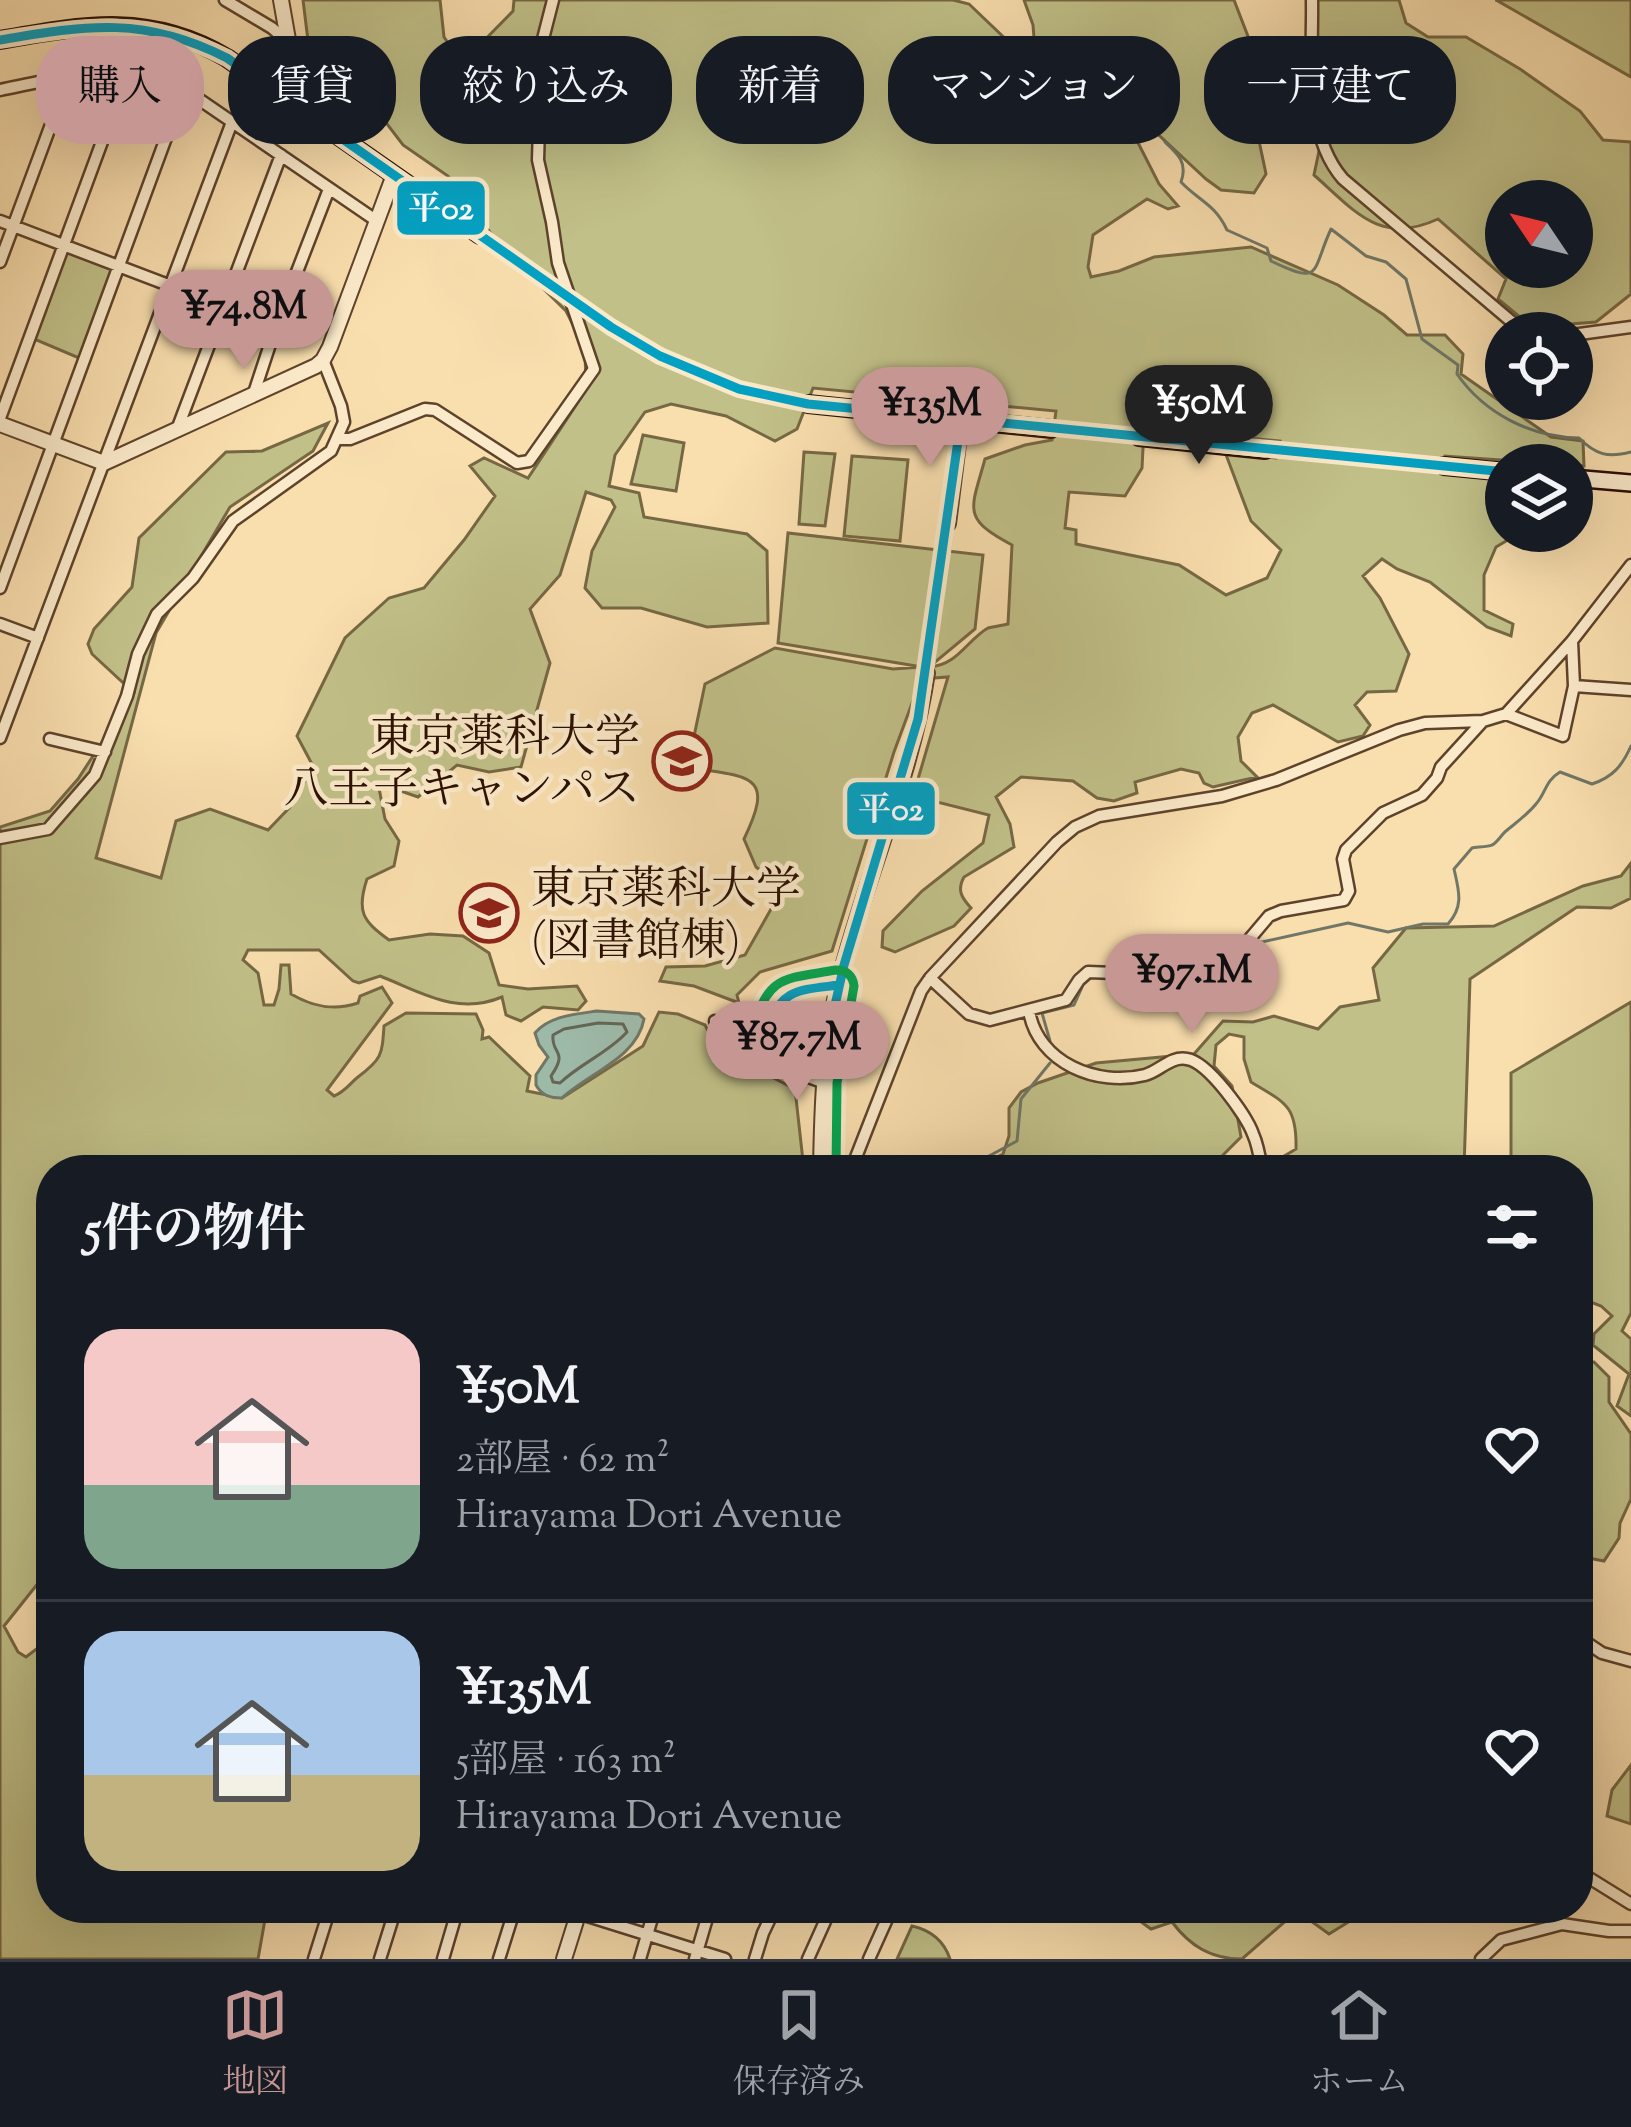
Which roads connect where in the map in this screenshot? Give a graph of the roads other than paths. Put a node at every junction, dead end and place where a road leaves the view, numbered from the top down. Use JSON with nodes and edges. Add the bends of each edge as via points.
{"nodes":[{"id":1,"x":225,"y":0,"type":"edge"},
{"id":2,"x":281,"y":0,"type":"edge"},
{"id":3,"x":553,"y":0,"type":"edge"},
{"id":4,"x":1312,"y":0,"type":"edge"},
{"id":5,"x":281,"y":36,"type":"edge"},
{"id":6,"x":288,"y":36,"type":"edge"},
{"id":7,"x":0,"y":40,"type":"edge"},
{"id":8,"x":228,"y":60,"type":"edge"},
{"id":9,"x":36,"y":83,"type":"edge"},
{"id":10,"x":1,"y":91,"type":"edge"},
{"id":11,"x":228,"y":133,"type":"edge"},
{"id":12,"x":44,"y":144,"type":"edge"},
{"id":13,"x":101,"y":144,"type":"edge"},
{"id":14,"x":164,"y":144,"type":"edge"},
{"id":15,"x":265,"y":144,"type":"edge"},
{"id":16,"x":349,"y":144,"type":"edge"},
{"id":17,"x":281,"y":155,"type":"junction"},
{"id":18,"x":394,"y":175,"type":"junction"},
{"id":19,"x":329,"y":189,"type":"junction"},
{"id":20,"x":0,"y":221,"type":"edge"},
{"id":21,"x":377,"y":221,"type":"junction"},
{"id":22,"x":14,"y":226,"type":"junction"},
{"id":23,"x":480,"y":235,"type":"tunnel mouth"},
{"id":24,"x":64,"y":245,"type":"junction"},
{"id":25,"x":0,"y":262,"type":"edge"},
{"id":26,"x":119,"y":266,"type":"junction"},
{"id":27,"x":170,"y":286,"type":"junction"},
{"id":28,"x":224,"y":306,"type":"junction"},
{"id":29,"x":1500,"y":312,"type":"edge"},
{"id":30,"x":276,"y":326,"type":"junction"},
{"id":31,"x":1631,"y":327,"type":"edge"},
{"id":32,"x":1593,"y":332,"type":"edge"},
{"id":33,"x":323,"y":360,"type":"junction"},
{"id":34,"x":253,"y":395,"type":"junction"},
{"id":35,"x":808,"y":404,"type":"tunnel mouth"},
{"id":36,"x":962,"y":420,"type":"junction"},
{"id":37,"x":0,"y":421,"type":"edge"},
{"id":38,"x":178,"y":428,"type":"junction"},
{"id":39,"x":1051,"y":429,"type":"tunnel mouth"},
{"id":40,"x":1138,"y":436,"type":"tunnel mouth"},
{"id":41,"x":339,"y":439,"type":"junction"},
{"id":42,"x":53,"y":444,"type":"junction"},
{"id":43,"x":1265,"y":450,"type":"tunnel mouth"},
{"id":44,"x":104,"y":463,"type":"junction"},
{"id":45,"x":1444,"y":466,"type":"tunnel mouth"},
{"id":46,"x":1485,"y":470,"type":"edge"},
{"id":47,"x":1593,"y":480,"type":"edge"},
{"id":48,"x":1631,"y":483,"type":"edge"},
{"id":49,"x":948,"y":524,"type":"tunnel mouth"},
{"id":50,"x":1631,"y":565,"type":"edge"},
{"id":51,"x":0,"y":588,"type":"edge"},
{"id":52,"x":0,"y":624,"type":"edge"},
{"id":53,"x":38,"y":638,"type":"junction"},
{"id":54,"x":1572,"y":641,"type":"junction"},
{"id":55,"x":927,"y":673,"type":"tunnel mouth"},
{"id":56,"x":1574,"y":686,"type":"junction"},
{"id":57,"x":1631,"y":690,"type":"edge"},
{"id":58,"x":1506,"y":714,"type":"junction"},
{"id":59,"x":1484,"y":721,"type":"junction"},
{"id":60,"x":0,"y":738,"type":"edge"},
{"id":61,"x":50,"y":739,"type":"dead end"},
{"id":62,"x":105,"y":752,"type":"junction"},
{"id":63,"x":0,"y":838,"type":"edge"},
{"id":64,"x":929,"y":978,"type":"junction"},
{"id":65,"x":1030,"y":1011,"type":"junction"},
{"id":66,"x":762,"y":1060,"type":"dead end"},
{"id":67,"x":822,"y":1082,"type":"junction"},
{"id":68,"x":821,"y":1155,"type":"edge"},
{"id":69,"x":857,"y":1155,"type":"edge"},
{"id":70,"x":1258,"y":1155,"type":"edge"},
{"id":71,"x":1593,"y":1647,"type":"edge"},
{"id":72,"x":1631,"y":1661,"type":"edge"},
{"id":73,"x":1593,"y":1880,"type":"edge"},
{"id":74,"x":1631,"y":1904,"type":"edge"},
{"id":75,"x":325,"y":1923,"type":"edge"},
{"id":76,"x":391,"y":1923,"type":"edge"},
{"id":77,"x":454,"y":1923,"type":"edge"},
{"id":78,"x":510,"y":1923,"type":"edge"},
{"id":79,"x":575,"y":1923,"type":"edge"},
{"id":80,"x":614,"y":1923,"type":"edge"},
{"id":81,"x":651,"y":1923,"type":"edge"},
{"id":82,"x":706,"y":1923,"type":"edge"},
{"id":83,"x":768,"y":1923,"type":"edge"},
{"id":84,"x":824,"y":1923,"type":"edge"},
{"id":85,"x":885,"y":1923,"type":"edge"},
{"id":86,"x":1562,"y":1924,"type":"joint"},
{"id":87,"x":1631,"y":1930,"type":"edge"},
{"id":88,"x":648,"y":1935,"type":"junction"},
{"id":89,"x":696,"y":1955,"type":"edge"},
{"id":90,"x":314,"y":1959,"type":"edge"},
{"id":91,"x":380,"y":1959,"type":"edge"},
{"id":92,"x":443,"y":1959,"type":"edge"},
{"id":93,"x":499,"y":1959,"type":"edge"},
{"id":94,"x":564,"y":1959,"type":"edge"},
{"id":95,"x":640,"y":1959,"type":"edge"},
{"id":96,"x":725,"y":1959,"type":"edge"},
{"id":97,"x":755,"y":1959,"type":"edge"},
{"id":98,"x":808,"y":1959,"type":"edge"},
{"id":99,"x":869,"y":1959,"type":"edge"},
{"id":100,"x":1481,"y":1959,"type":"edge"}],
"edges":[{"from":1,"to":5,"type":"street"},
{"from":2,"to":6,"type":"street"},
{"from":3,"to":41,"type":"street","via":[[543,39],[538,160],[558,263],[594,369],[529,461],[517,463],[435,410]]},
{"from":4,"to":29,"type":"street","via":[[1318,130],[1332,165]]},
{"from":7,"to":8,"type":"main road","via":[[92,25],[151,28]]},
{"from":9,"to":10,"type":"street"},
{"from":11,"to":27,"type":"street"},
{"from":12,"to":22,"type":"street"},
{"from":13,"to":24,"type":"street"},
{"from":14,"to":26,"type":"street"},
{"from":15,"to":17,"type":"street"},
{"from":16,"to":18,"type":"main road"},
{"from":17,"to":19,"type":"street"},
{"from":17,"to":28,"type":"street"},
{"from":18,"to":21,"type":"street"},
{"from":18,"to":23,"type":"main road"},
{"from":19,"to":21,"type":"street"},
{"from":19,"to":30,"type":"street"},
{"from":20,"to":22,"type":"street"},
{"from":21,"to":33,"type":"street"},
{"from":22,"to":24,"type":"street"},
{"from":22,"to":25,"type":"street"},
{"from":24,"to":26,"type":"street"},
{"from":24,"to":37,"type":"street"},
{"from":26,"to":27,"type":"street"},
{"from":26,"to":42,"type":"street"},
{"from":27,"to":28,"type":"street"},
{"from":27,"to":44,"type":"street"},
{"from":28,"to":30,"type":"street"},
{"from":28,"to":38,"type":"street"},
{"from":30,"to":34,"type":"street"},
{"from":31,"to":32,"type":"street"},
{"from":33,"to":34,"type":"street"},
{"from":33,"to":41,"type":"street","via":[[341,406]]},
{"from":34,"to":38,"type":"street"},
{"from":35,"to":36,"type":"main road"},
{"from":36,"to":39,"type":"main road"},
{"from":36,"to":49,"type":"street"},
{"from":37,"to":42,"type":"street"},
{"from":38,"to":44,"type":"street"},
{"from":40,"to":43,"type":"main road"},
{"from":41,"to":62,"type":"street","via":[[233,521],[158,614]]},
{"from":42,"to":44,"type":"street"},
{"from":42,"to":51,"type":"street"},
{"from":44,"to":53,"type":"street"},
{"from":45,"to":46,"type":"main road"},
{"from":47,"to":48,"type":"main road"},
{"from":50,"to":54,"type":"street"},
{"from":52,"to":53,"type":"street"},
{"from":53,"to":60,"type":"street"},
{"from":54,"to":56,"type":"street"},
{"from":54,"to":58,"type":"street"},
{"from":55,"to":67,"type":"street","via":[[844,964]]},
{"from":56,"to":57,"type":"street"},
{"from":56,"to":58,"type":"street","via":[[1563,736]]},
{"from":58,"to":59,"type":"street"},
{"from":59,"to":64,"type":"street","via":[[1425,723],[1222,796],[1099,816],[1058,842]]},
{"from":59,"to":65,"type":"street","via":[[1422,795],[1382,813],[1346,850],[1344,900],[1269,916],[1228,951],[1173,953],[1141,974],[1088,972],[1066,1000]]},
{"from":61,"to":62,"type":"street"},
{"from":62,"to":63,"type":"street","via":[[48,829]]},
{"from":64,"to":65,"type":"street","via":[[969,1014],[990,1020]]},
{"from":64,"to":69,"type":"street"},
{"from":65,"to":70,"type":"street","via":[[1054,1057],[1097,1076],[1150,1074],[1172,1060],[1198,1063],[1246,1120]]},
{"from":66,"to":67,"type":"street"},
{"from":67,"to":68,"type":"street"},
{"from":71,"to":72,"type":"street"},
{"from":73,"to":74,"type":"street"},
{"from":75,"to":90,"type":"street"},
{"from":76,"to":91,"type":"street"},
{"from":77,"to":92,"type":"street"},
{"from":78,"to":93,"type":"street"},
{"from":79,"to":94,"type":"street"},
{"from":80,"to":88,"type":"street"},
{"from":81,"to":88,"type":"street"},
{"from":82,"to":89,"type":"street"},
{"from":83,"to":97,"type":"street"},
{"from":84,"to":98,"type":"street"},
{"from":85,"to":99,"type":"street"},
{"from":86,"to":87,"type":"street"},
{"from":86,"to":100,"type":"street","via":[[1501,1940]]},
{"from":88,"to":89,"type":"street"},
{"from":88,"to":95,"type":"street"},
{"from":89,"to":96,"type":"street"}]}
